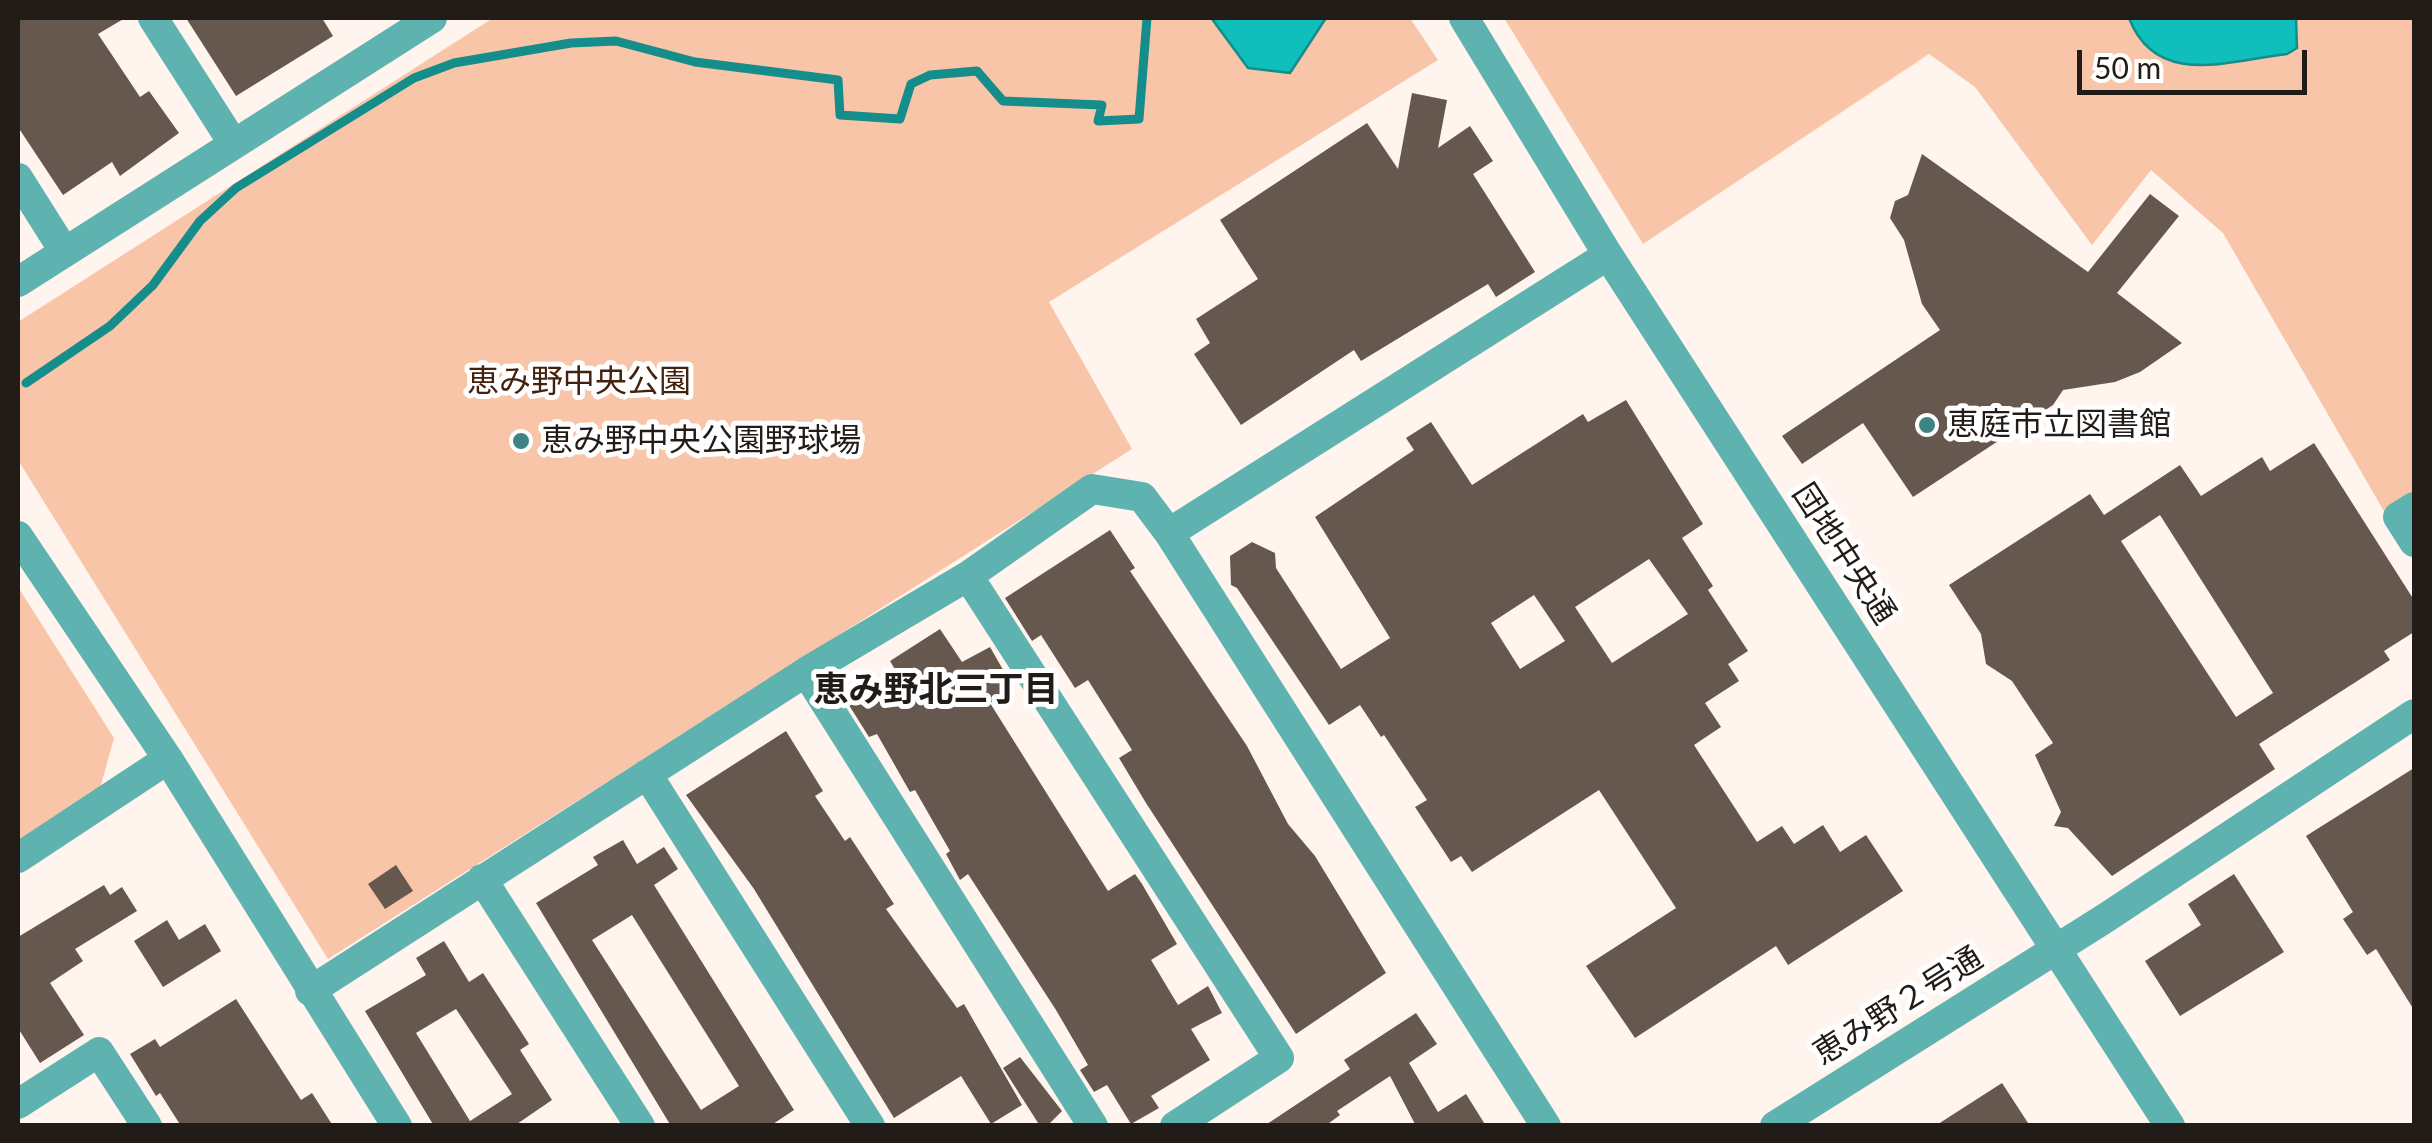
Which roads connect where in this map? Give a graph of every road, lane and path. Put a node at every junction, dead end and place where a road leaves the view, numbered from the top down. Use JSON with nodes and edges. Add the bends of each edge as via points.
{"nodes":[{"id":1,"x":153,"y":18,"type":"edge"},
{"id":2,"x":432,"y":18,"type":"edge"},
{"id":3,"x":1464,"y":18,"type":"edge"},
{"id":4,"x":392,"y":28,"type":"edge"},
{"id":5,"x":233,"y":142,"type":"junction"},
{"id":6,"x":18,"y":178,"type":"edge"},
{"id":7,"x":64,"y":252,"type":"junction"},
{"id":8,"x":1608,"y":256,"type":"junction"},
{"id":9,"x":18,"y":282,"type":"edge"},
{"id":10,"x":2414,"y":507,"type":"edge"},
{"id":11,"x":1169,"y":533,"type":"junction"},
{"id":12,"x":18,"y":536,"type":"edge"},
{"id":13,"x":2414,"y":542,"type":"edge"},
{"id":14,"x":968,"y":576,"type":"junction"},
{"id":15,"x":806,"y":672,"type":"junction"},
{"id":16,"x":2414,"y":714,"type":"edge"},
{"id":17,"x":168,"y":759,"type":"junction"},
{"id":18,"x":647,"y":774,"type":"junction"},
{"id":19,"x":18,"y":858,"type":"edge"},
{"id":20,"x":482,"y":878,"type":"junction"},
{"id":21,"x":2058,"y":946,"type":"junction"},
{"id":22,"x":310,"y":991,"type":"junction"},
{"id":23,"x":18,"y":1104,"type":"edge"},
{"id":24,"x":146,"y":1126,"type":"edge"},
{"id":25,"x":397,"y":1126,"type":"edge"},
{"id":26,"x":640,"y":1126,"type":"edge"},
{"id":27,"x":870,"y":1126,"type":"edge"},
{"id":28,"x":1093,"y":1126,"type":"edge"},
{"id":29,"x":1174,"y":1126,"type":"edge"},
{"id":30,"x":1546,"y":1126,"type":"edge"},
{"id":31,"x":1775,"y":1126,"type":"edge"},
{"id":32,"x":2170,"y":1126,"type":"edge"}],
"edges":[{"from":1,"to":5,"type":"street"},
{"from":2,"to":4,"type":"street"},
{"from":3,"to":8,"type":"street","name":"団地中央通"},
{"from":4,"to":5,"type":"street"},
{"from":5,"to":7,"type":"street"},
{"from":6,"to":7,"type":"street"},
{"from":7,"to":9,"type":"street"},
{"from":8,"to":11,"type":"street"},
{"from":8,"to":21,"type":"street","name":"団地中央通"},
{"from":10,"to":13,"type":"street","via":[[2398,518]]},
{"from":11,"to":14,"type":"street","via":[[1142,497],[1092,489]]},
{"from":11,"to":30,"type":"street"},
{"from":12,"to":17,"type":"street"},
{"from":14,"to":15,"type":"street"},
{"from":14,"to":29,"type":"street","via":[[1279,1058]]},
{"from":15,"to":18,"type":"street"},
{"from":15,"to":28,"type":"street"},
{"from":16,"to":21,"type":"street","name":"恵み野２号通"},
{"from":17,"to":19,"type":"street"},
{"from":17,"to":22,"type":"street"},
{"from":18,"to":20,"type":"street"},
{"from":18,"to":27,"type":"street"},
{"from":20,"to":22,"type":"street"},
{"from":20,"to":26,"type":"street"},
{"from":21,"to":31,"type":"street","name":"恵み野２号通"},
{"from":21,"to":32,"type":"street","name":"団地中央通"},
{"from":22,"to":25,"type":"street"},
{"from":23,"to":24,"type":"street","via":[[99,1052]]}]}
